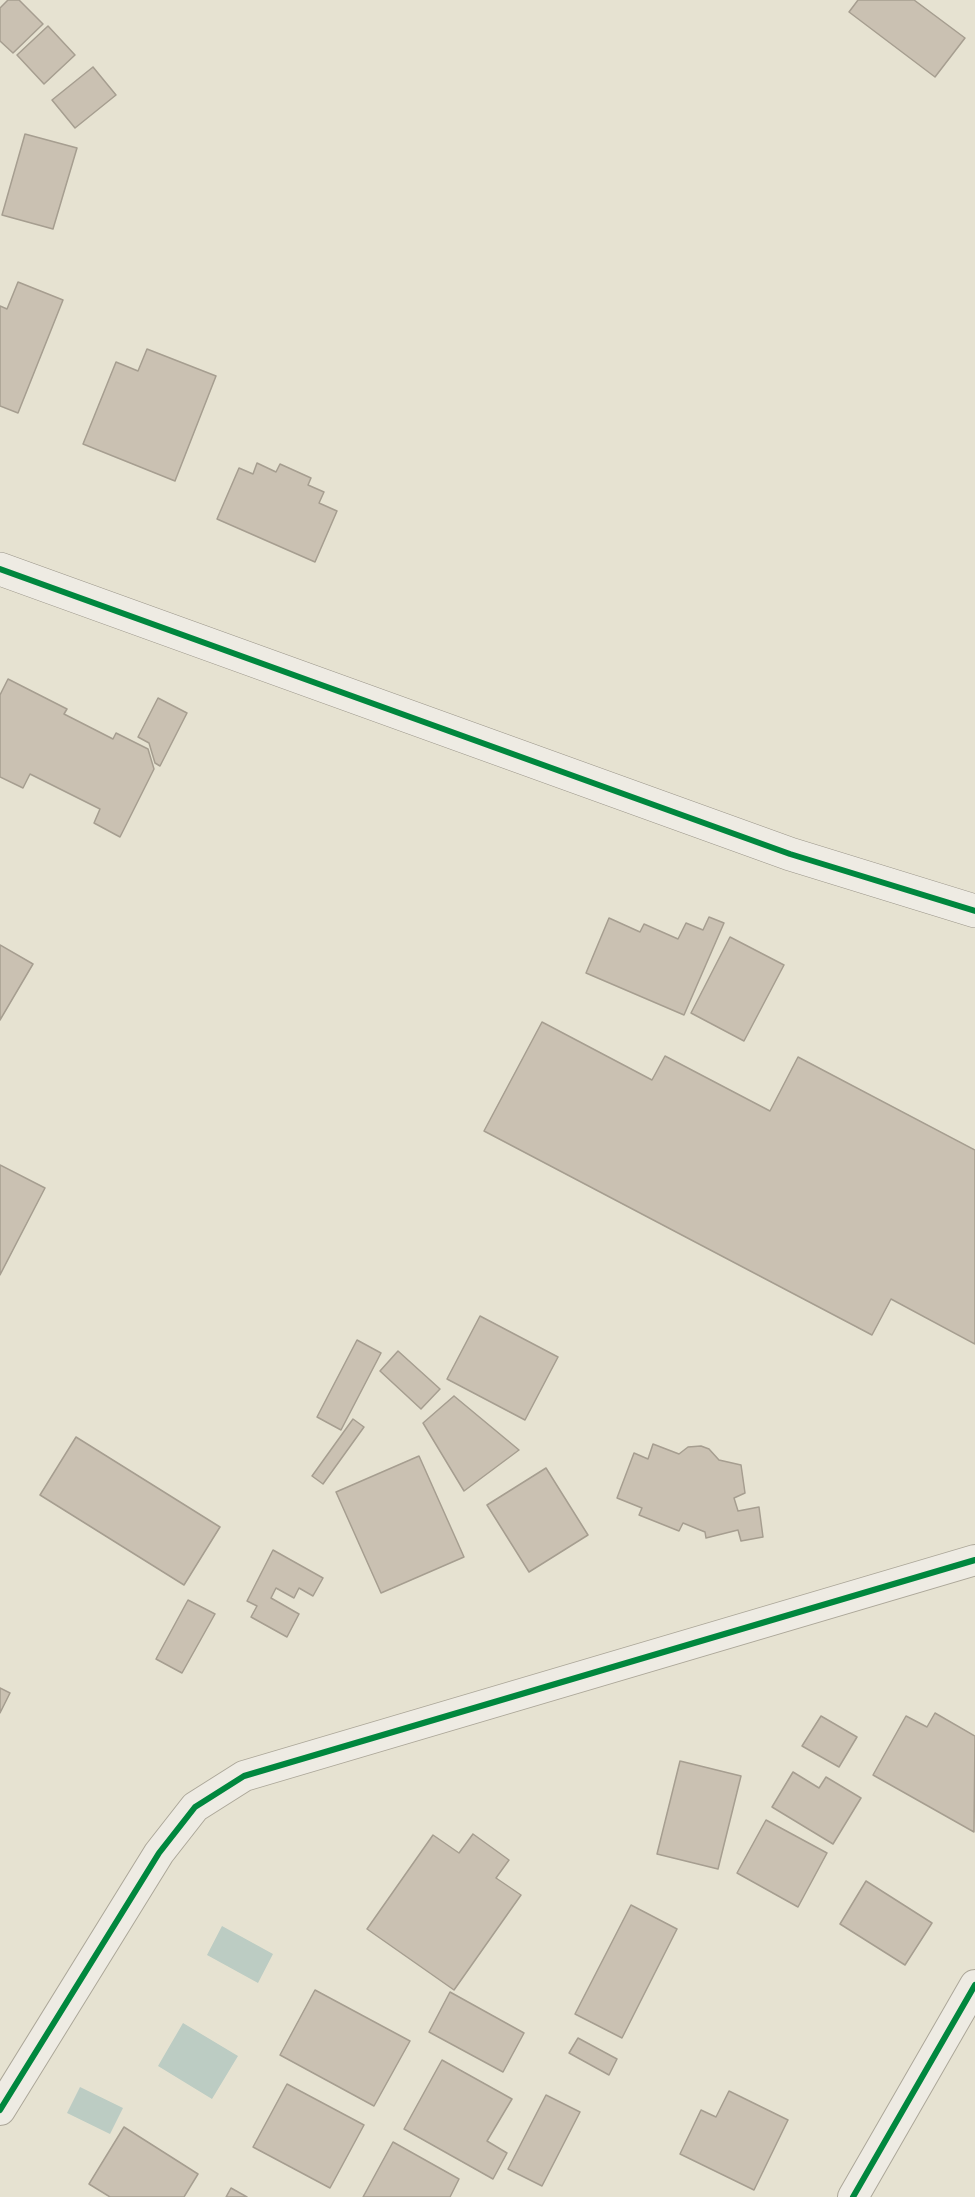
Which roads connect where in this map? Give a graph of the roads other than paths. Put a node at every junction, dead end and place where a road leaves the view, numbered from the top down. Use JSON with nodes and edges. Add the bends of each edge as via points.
{"nodes":[{"id":1,"x":0,"y":569,"type":"edge"},
{"id":2,"x":975,"y":911,"type":"edge"},
{"id":3,"x":975,"y":1560,"type":"edge"},
{"id":4,"x":975,"y":1985,"type":"edge"},
{"id":5,"x":0,"y":2110,"type":"edge"},
{"id":6,"x":853,"y":2197,"type":"edge"}],
"edges":[{"from":1,"to":2,"type":"street","via":[[790,854]]},
{"from":3,"to":5,"type":"street","via":[[243,1776],[195,1807],[159,1853]]},
{"from":4,"to":6,"type":"street"}]}
